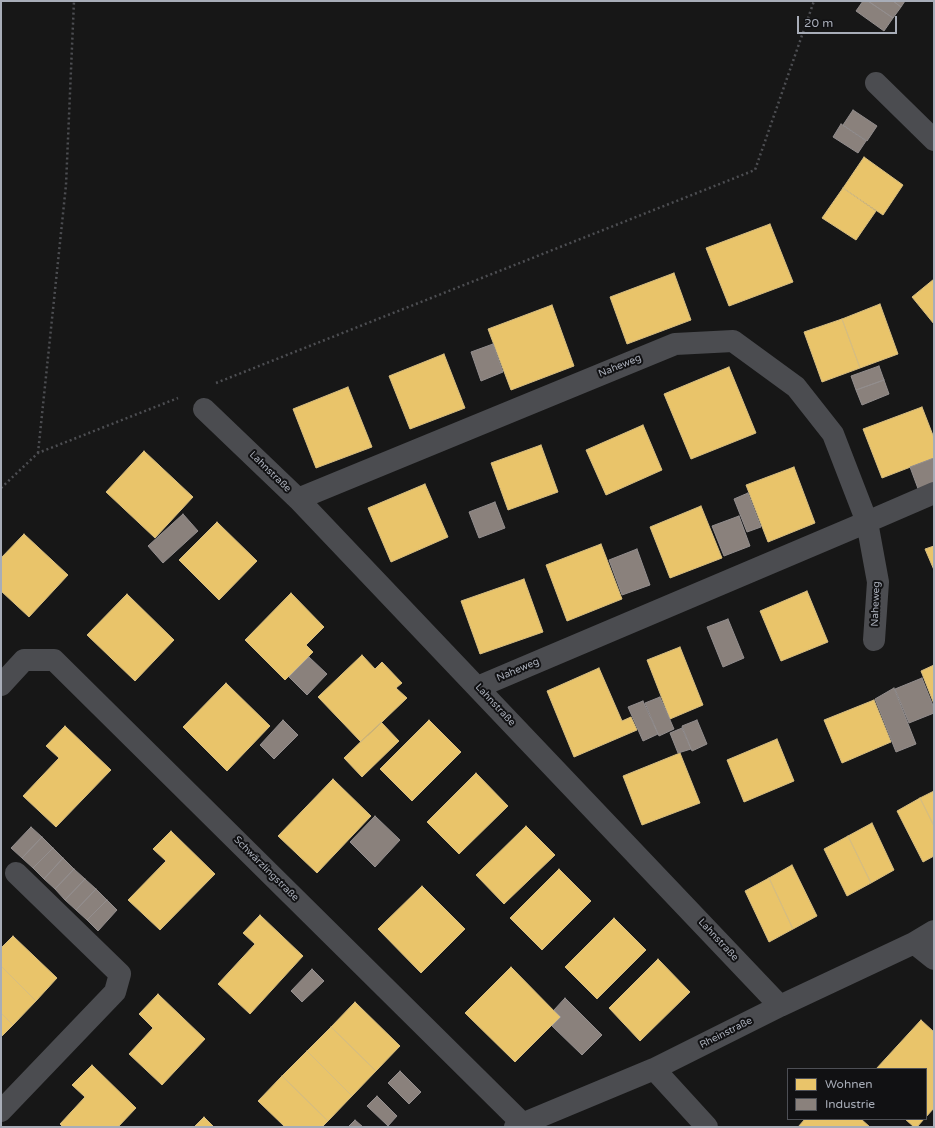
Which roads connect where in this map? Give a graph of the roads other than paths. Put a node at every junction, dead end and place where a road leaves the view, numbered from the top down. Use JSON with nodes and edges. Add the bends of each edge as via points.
{"nodes":[{"id":1,"x":876,"y":83,"type":"dead end"},
{"id":2,"x":934,"y":140,"type":"edge"},
{"id":3,"x":204,"y":409,"type":"dead end"},
{"id":4,"x":934,"y":493,"type":"edge"},
{"id":5,"x":298,"y":499,"type":"junction"},
{"id":6,"x":867,"y":522,"type":"junction"},
{"id":7,"x":874,"y":640,"type":"dead end"},
{"id":8,"x":1,"y":685,"type":"edge"},
{"id":9,"x":478,"y":687,"type":"junction"},
{"id":10,"x":16,"y":873,"type":"dead end"},
{"id":11,"x":934,"y":931,"type":"edge"},
{"id":12,"x":914,"y":943,"type":"junction"},
{"id":13,"x":934,"y":959,"type":"edge"},
{"id":14,"x":780,"y":1006,"type":"junction"},
{"id":15,"x":654,"y":1069,"type":"junction"},
{"id":16,"x":1,"y":1111,"type":"edge"},
{"id":17,"x":519,"y":1125,"type":"edge"},
{"id":18,"x":707,"y":1127,"type":"edge"}],
"edges":[{"from":1,"to":2,"type":"street"},
{"from":3,"to":5,"type":"street","name":"Lahnstraße"},
{"from":4,"to":6,"type":"street","name":"Naheweg"},
{"from":5,"to":6,"type":"street","name":"Naheweg","via":[[675,344],[733,341],[796,387],[832,434]]},
{"from":5,"to":9,"type":"street","name":"Lahnstraße"},
{"from":6,"to":7,"type":"street","name":"Naheweg","via":[[878,582]]},
{"from":6,"to":9,"type":"street","name":"Naheweg"},
{"from":8,"to":17,"type":"street","name":"Schwärzlingstraße","via":[[24,660],[54,660]]},
{"from":9,"to":14,"type":"street","name":"Lahnstraße"},
{"from":10,"to":16,"type":"street","via":[[120,974],[115,992]]},
{"from":11,"to":12,"type":"street","name":"Rheinstraße"},
{"from":12,"to":13,"type":"street"},
{"from":12,"to":14,"type":"street","name":"Rheinstraße"},
{"from":14,"to":15,"type":"street","name":"Rheinstraße"},
{"from":15,"to":17,"type":"street","name":"Rheinstraße"},
{"from":15,"to":18,"type":"street"}]}
